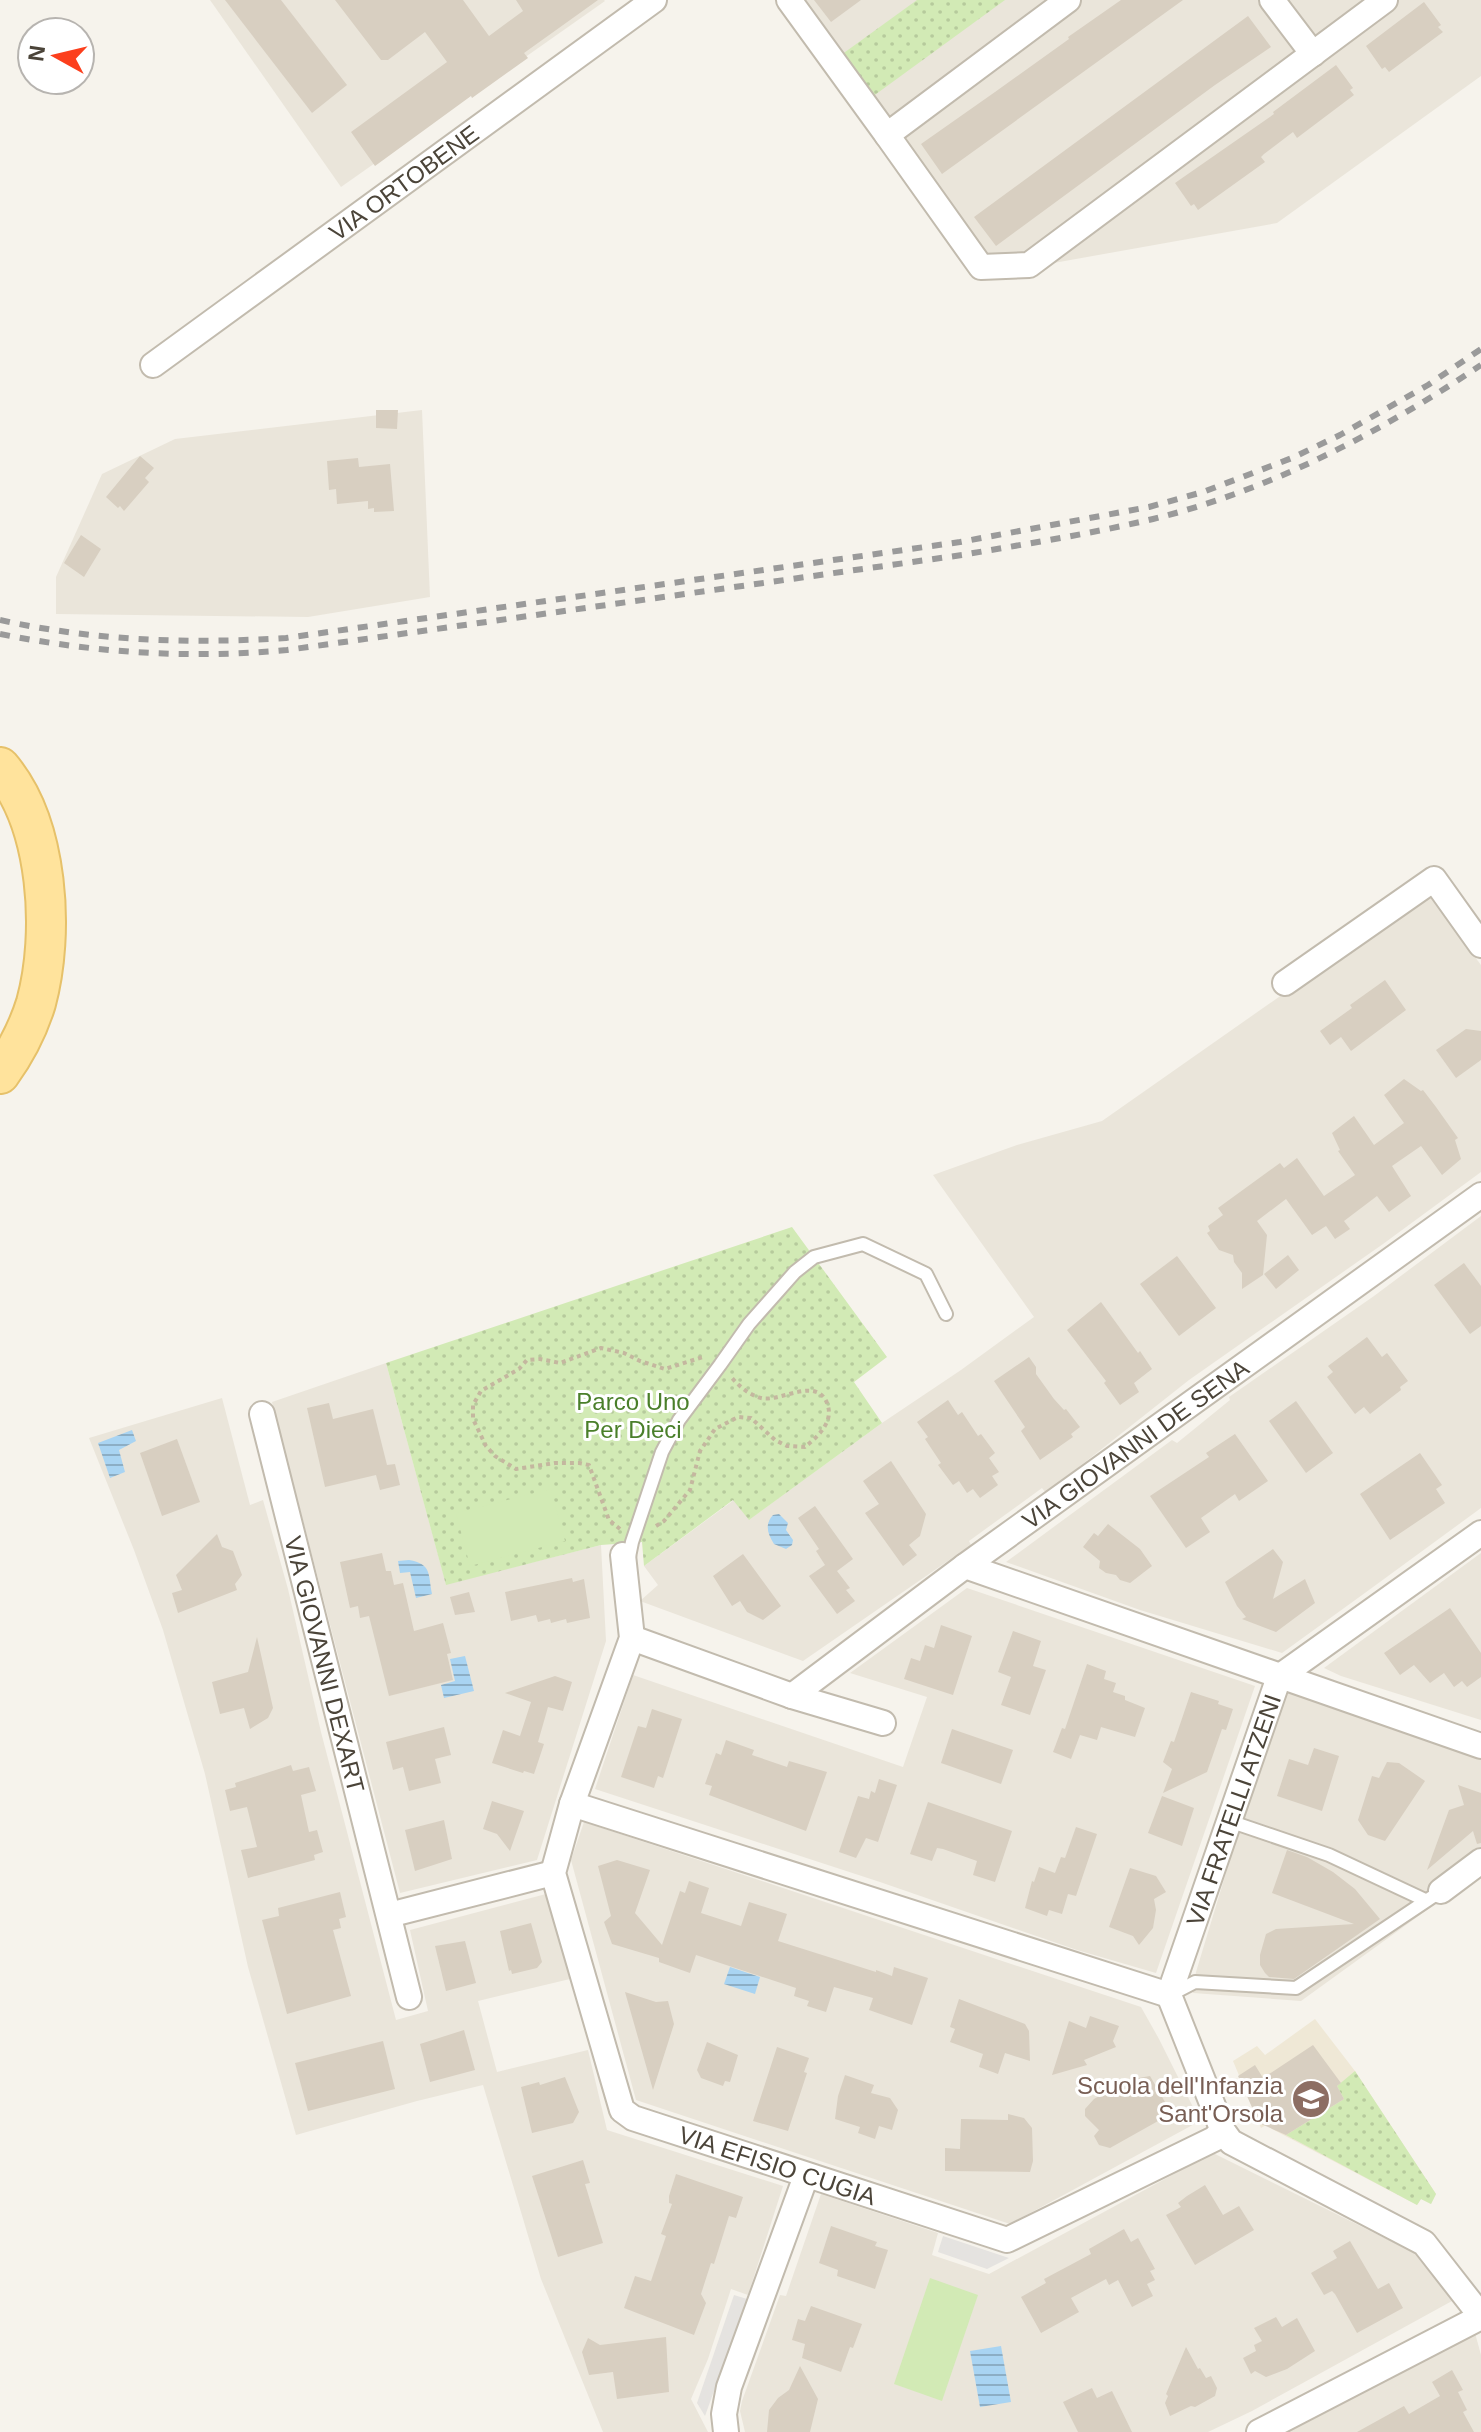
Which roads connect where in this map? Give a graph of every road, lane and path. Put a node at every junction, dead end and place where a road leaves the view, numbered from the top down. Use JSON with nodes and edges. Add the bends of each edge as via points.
{"nodes":[{"id":1,"x":654,"y":0,"type":"edge"},
{"id":2,"x":789,"y":0,"type":"edge"},
{"id":3,"x":1068,"y":0,"type":"edge"},
{"id":4,"x":1272,"y":0,"type":"edge"},
{"id":5,"x":1385,"y":0,"type":"edge"},
{"id":6,"x":1313,"y":54,"type":"junction"},
{"id":7,"x":887,"y":135,"type":"junction"},
{"id":8,"x":153,"y":365,"type":"dead end"},
{"id":9,"x":0,"y":767,"type":"edge"},
{"id":10,"x":1481,"y":945,"type":"edge"},
{"id":11,"x":1285,"y":983,"type":"dead end"},
{"id":12,"x":0,"y":1074,"type":"edge"},
{"id":13,"x":1481,"y":1195,"type":"edge"},
{"id":14,"x":946,"y":1314,"type":"dead end"},
{"id":15,"x":720,"y":1365,"type":"junction"},
{"id":16,"x":262,"y":1414,"type":"dead end"},
{"id":17,"x":635,"y":1532,"type":"junction"},
{"id":18,"x":1481,"y":1533,"type":"edge"},
{"id":19,"x":624,"y":1566,"type":"joint"},
{"id":20,"x":965,"y":1566,"type":"junction"},
{"id":21,"x":632,"y":1638,"type":"junction"},
{"id":22,"x":1279,"y":1677,"type":"junction"},
{"id":23,"x":792,"y":1696,"type":"junction"},
{"id":24,"x":883,"y":1723,"type":"dead end"},
{"id":25,"x":1481,"y":1746,"type":"edge"},
{"id":26,"x":572,"y":1804,"type":"junction"},
{"id":27,"x":1229,"y":1821,"type":"junction"},
{"id":28,"x":1481,"y":1861,"type":"edge"},
{"id":29,"x":553,"y":1873,"type":"junction"},
{"id":30,"x":1433,"y":1896,"type":"junction"},
{"id":31,"x":389,"y":1915,"type":"junction"},
{"id":32,"x":1169,"y":1995,"type":"junction"},
{"id":33,"x":409,"y":1997,"type":"dead end"},
{"id":34,"x":1223,"y":2131,"type":"junction"},
{"id":35,"x":806,"y":2176,"type":"junction"},
{"id":36,"x":1481,"y":2316,"type":"edge"},
{"id":37,"x":726,"y":2432,"type":"edge"},
{"id":38,"x":1259,"y":2432,"type":"edge"}],
"edges":[{"from":1,"to":8,"type":"street","name":"VIA ORTOBENE"},
{"from":2,"to":7,"type":"street"},
{"from":3,"to":7,"type":"street"},
{"from":4,"to":6,"type":"street"},
{"from":5,"to":6,"type":"street"},
{"from":6,"to":7,"type":"street","via":[[1029,265],[981,267]]},
{"from":9,"to":12,"type":"main road","via":[[28,816],[40,856],[45,902],[45,953],[36,1003],[17,1050]]},
{"from":10,"to":11,"type":"street","via":[[1434,879]]},
{"from":13,"to":20,"type":"street","name":"VIA GIOVANNI DE SENA"},
{"from":14,"to":15,"type":"lane","via":[[926,1274],[863,1244],[814,1257],[795,1272]]},
{"from":15,"to":17,"type":"lane","via":[[662,1452]]},
{"from":15,"to":17,"type":"path","via":[[741,1388],[763,1399],[815,1392],[825,1399],[829,1420],[805,1447],[775,1440],[751,1418],[738,1417],[715,1429],[700,1451],[690,1490],[664,1521],[645,1534]]},
{"from":15,"to":17,"type":"path","via":[[707,1356],[665,1369],[601,1348],[560,1363],[527,1360],[481,1391],[473,1405],[473,1419],[495,1456],[516,1469],[589,1465],[609,1520]]},
{"from":16,"to":31,"type":"street","name":"VIA GIOVANNI DEXART"},
{"from":17,"to":19,"type":"lane"},
{"from":18,"to":22,"type":"street","name":"VIA FRATELLI ATZENI"},
{"from":19,"to":21,"type":"street"},
{"from":20,"to":22,"type":"street"},
{"from":20,"to":23,"type":"street","name":"VIA GIOVANNI DE SENA"},
{"from":21,"to":23,"type":"street"},
{"from":21,"to":26,"type":"street"},
{"from":22,"to":25,"type":"street"},
{"from":22,"to":27,"type":"street","name":"VIA FRATELLI ATZENI"},
{"from":23,"to":24,"type":"street"},
{"from":26,"to":29,"type":"street"},
{"from":26,"to":32,"type":"street"},
{"from":27,"to":30,"type":"lane"},
{"from":27,"to":32,"type":"street","name":"VIA FRATELLI ATZENI"},
{"from":28,"to":30,"type":"street"},
{"from":29,"to":31,"type":"street"},
{"from":29,"to":35,"type":"street","name":"VIA EFISIO CUGIA","via":[[622,2110]]},
{"from":30,"to":32,"type":"lane","via":[[1296,1988],[1195,1982]]},
{"from":31,"to":33,"type":"street","name":"VIA GIOVANNI DEXART"},
{"from":32,"to":34,"type":"street"},
{"from":34,"to":35,"type":"street","name":"VIA EFISIO CUGIA","via":[[1007,2240]]},
{"from":34,"to":36,"type":"street","via":[[1231,2142],[1424,2243]]},
{"from":35,"to":37,"type":"street","via":[[729,2387]]},
{"from":36,"to":38,"type":"street"}]}
